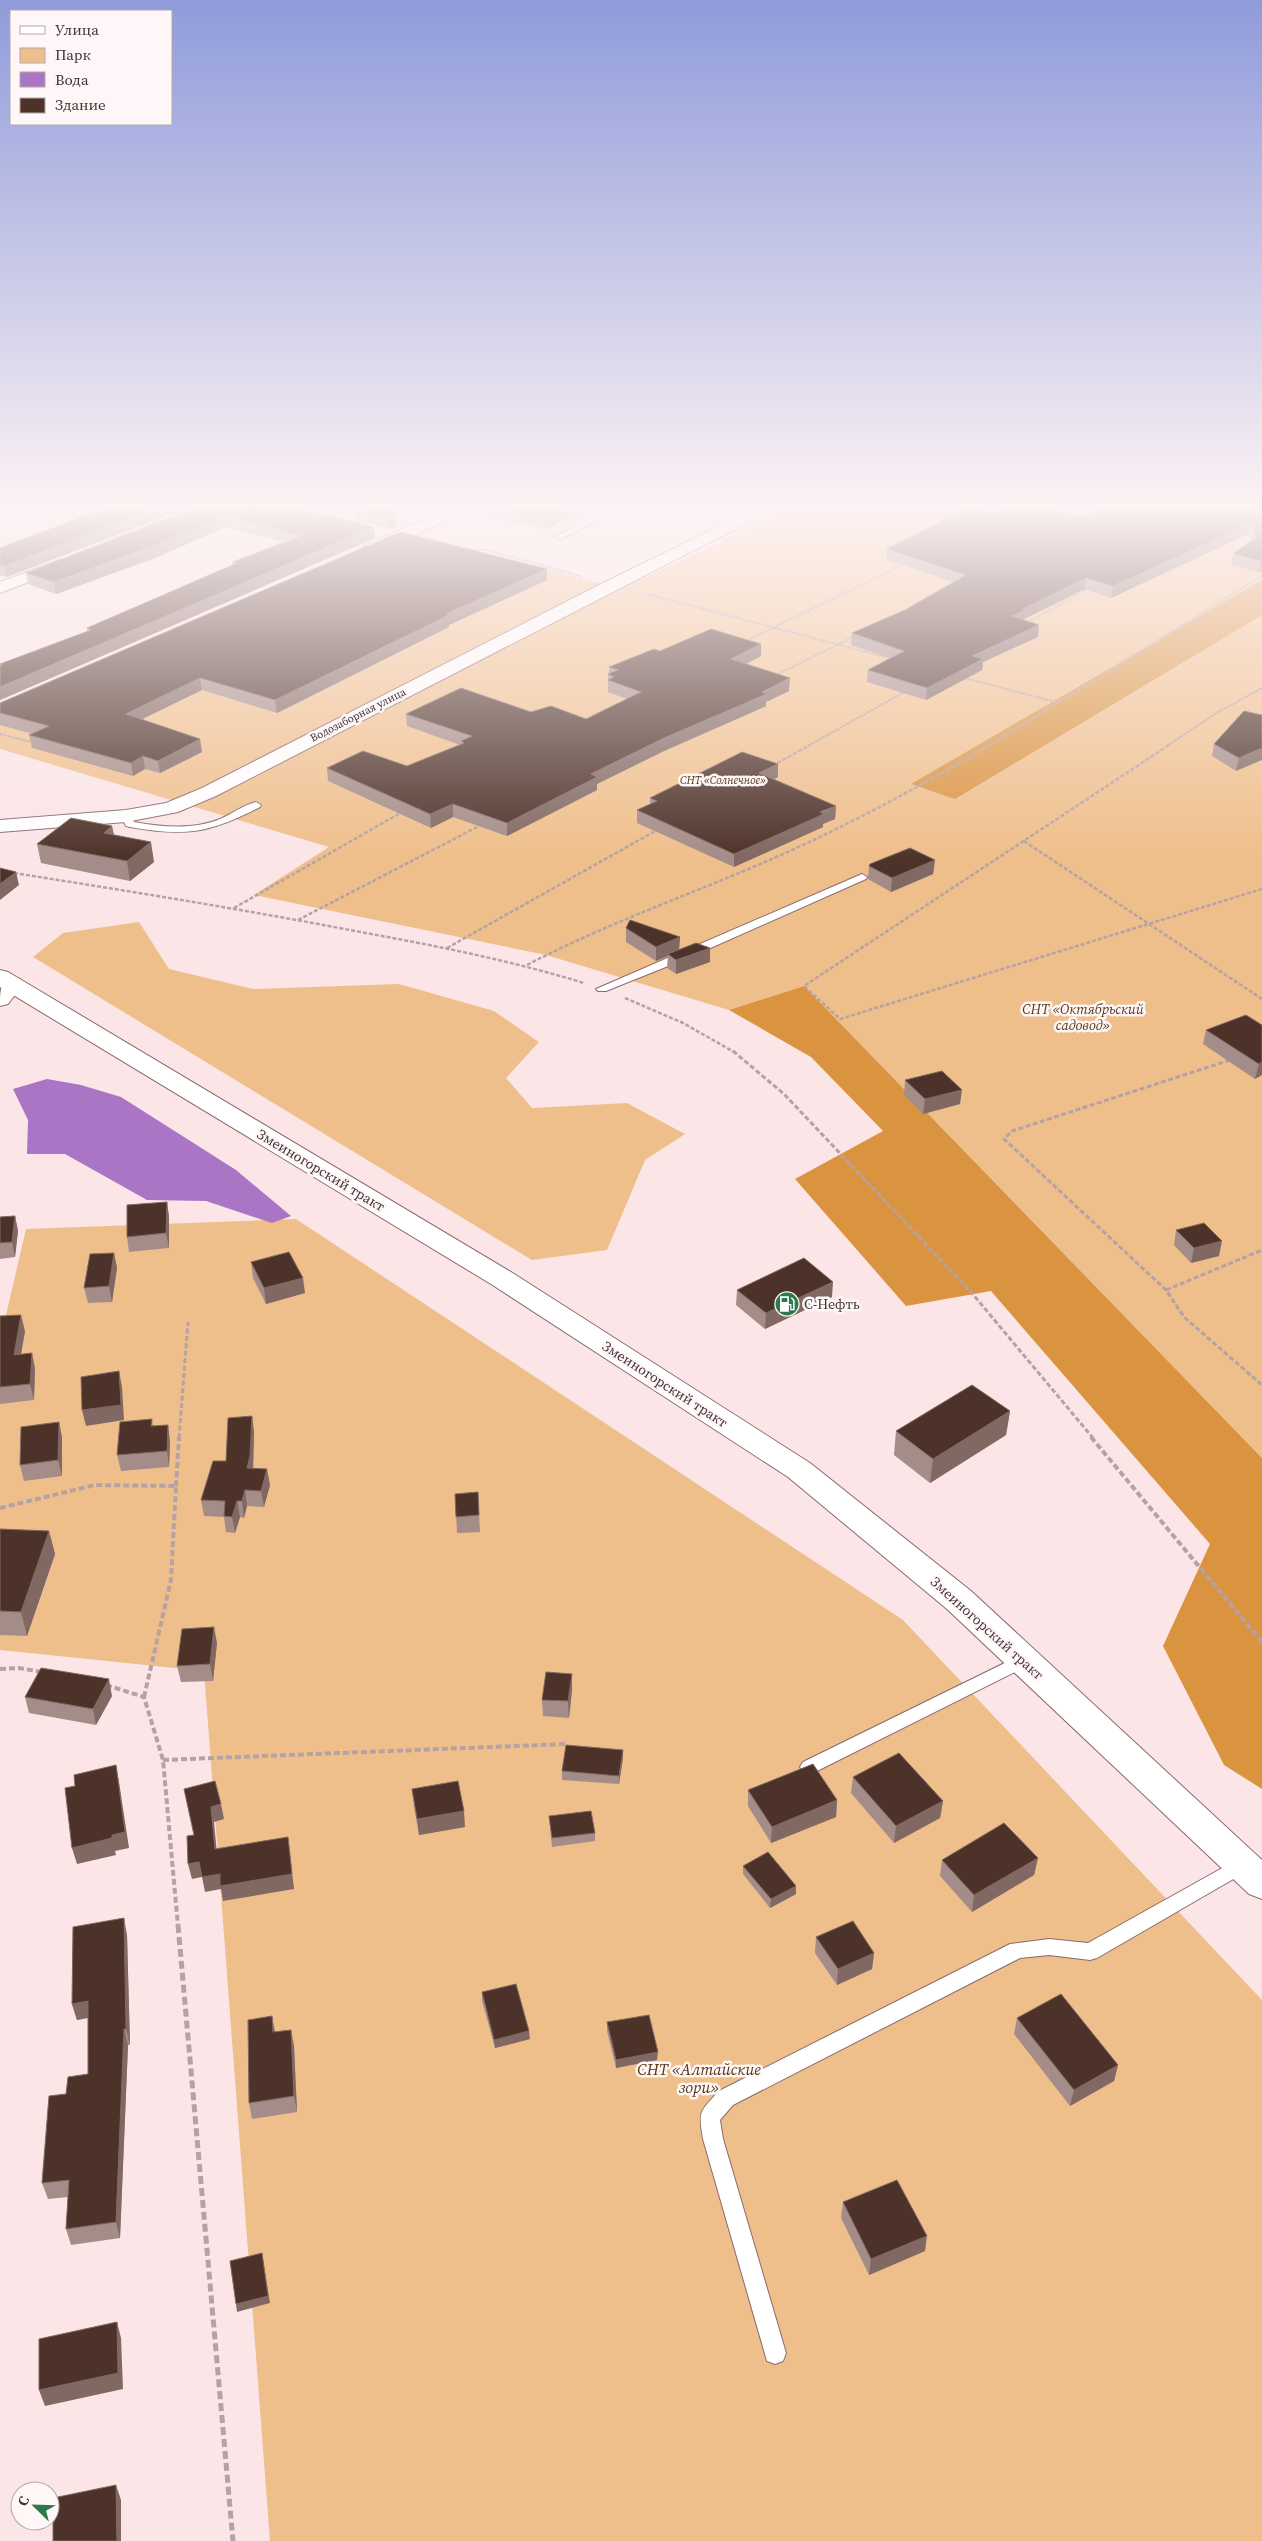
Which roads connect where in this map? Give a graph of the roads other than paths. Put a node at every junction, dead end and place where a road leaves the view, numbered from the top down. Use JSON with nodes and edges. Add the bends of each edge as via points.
{"nodes":[{"id":1,"x":540,"y":622,"type":"edge"},
{"id":2,"x":256,"y":805,"type":"dead end"},
{"id":3,"x":126,"y":816,"type":"junction"},
{"id":4,"x":0,"y":826,"type":"edge"},
{"id":5,"x":862,"y":877,"type":"dead end"},
{"id":6,"x":4,"y":987,"type":"edge"},
{"id":7,"x":602,"y":989,"type":"road end"},
{"id":8,"x":1023,"y":1660,"type":"junction"},
{"id":9,"x":809,"y":1767,"type":"edge"},
{"id":10,"x":1252,"y":1874,"type":"edge"},
{"id":11,"x":775,"y":2353,"type":"dead end"}],
"edges":[{"from":1,"to":3,"type":"main road","name":"Водозаборная улица","via":[[209,792],[171,808]]},
{"from":2,"to":3,"type":"lane","via":[[217,824],[181,828],[130,824]]},
{"from":3,"to":4,"type":"main road","name":"Водозаборная улица"},
{"from":5,"to":7,"type":"lane"},
{"from":6,"to":8,"type":"main road","name":"Змеиногорский тракт","via":[[501,1278],[799,1470],[959,1600]]},
{"from":8,"to":9,"type":"lane"},
{"from":8,"to":10,"type":"main road","name":"Змеиногорский тракт"},
{"from":10,"to":11,"type":"lane","via":[[1090,1952],[1049,1947],[1017,1950],[726,2098],[709,2117],[713,2139]]}]}
